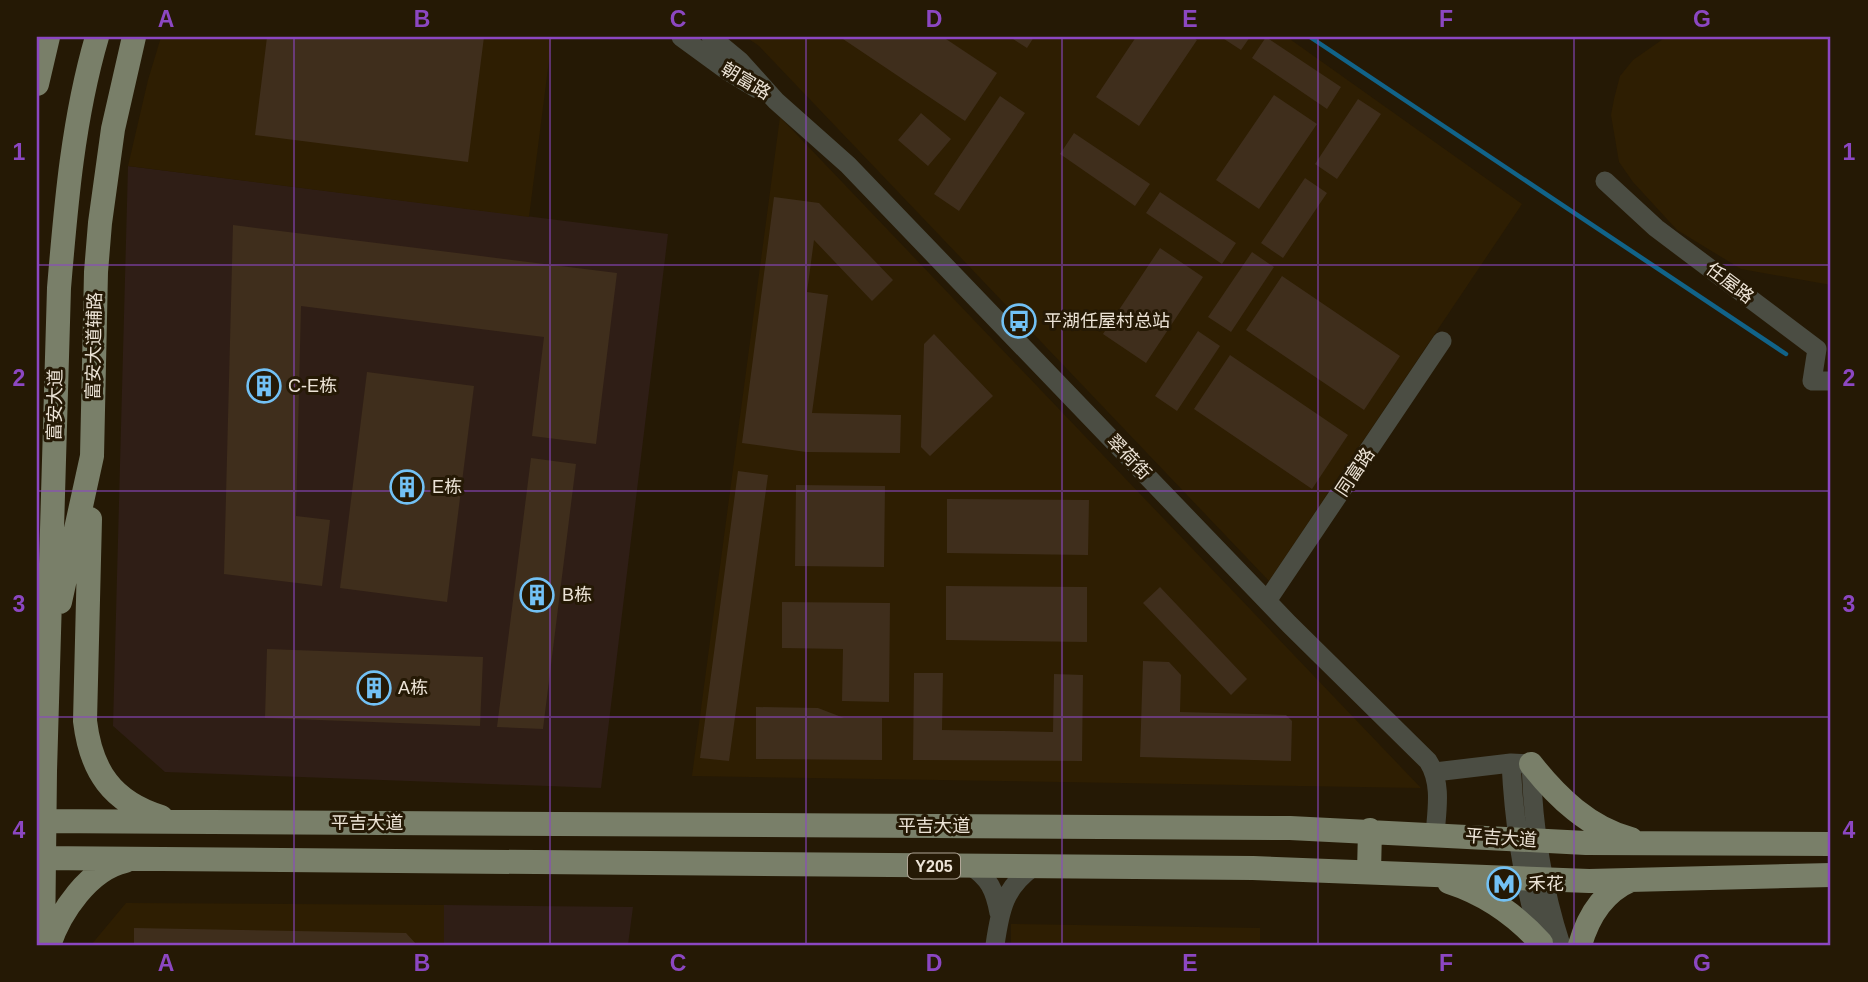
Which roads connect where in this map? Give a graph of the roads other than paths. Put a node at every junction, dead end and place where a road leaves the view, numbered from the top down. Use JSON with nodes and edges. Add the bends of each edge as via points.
{"nodes":[{"id":1,"x":48,"y":37,"type":"edge"},
{"id":2,"x":97,"y":37,"type":"edge"},
{"id":3,"x":134,"y":37,"type":"edge"},
{"id":4,"x":681,"y":37,"type":"edge"},
{"id":5,"x":711,"y":37,"type":"edge"},
{"id":6,"x":37,"y":84,"type":"edge"},
{"id":7,"x":776,"y":101,"type":"junction"},
{"id":8,"x":1605,"y":181,"type":"dead end"},
{"id":9,"x":1442,"y":341,"type":"dead end"},
{"id":10,"x":1831,"y":381,"type":"edge"},
{"id":11,"x":92,"y":456,"type":"junction"},
{"id":12,"x":1267,"y":601,"type":"junction"},
{"id":13,"x":48,"y":654,"type":"junction"},
{"id":14,"x":1521,"y":763,"type":"junction"},
{"id":15,"x":1435,"y":772,"type":"junction"},
{"id":16,"x":40,"y":821,"type":"edge"},
{"id":17,"x":186,"y":822,"type":"junction"},
{"id":18,"x":1370,"y":830,"type":"junction"},
{"id":19,"x":1435,"y":834,"type":"junction"},
{"id":20,"x":1529,"y":840,"type":"junction"},
{"id":21,"x":1649,"y":843,"type":"junction"},
{"id":22,"x":1703,"y":843,"type":"junction"},
{"id":23,"x":1831,"y":845,"type":"edge"},
{"id":24,"x":40,"y":858,"type":"edge"},
{"id":25,"x":130,"y":859,"type":"junction"},
{"id":26,"x":970,"y":866,"type":"junction"},
{"id":27,"x":1035,"y":866,"type":"junction"},
{"id":28,"x":1368,"y":872,"type":"junction"},
{"id":29,"x":1418,"y":874,"type":"junction"},
{"id":30,"x":1831,"y":875,"type":"edge"},
{"id":31,"x":1535,"y":879,"type":"junction"},
{"id":32,"x":1703,"y":879,"type":"junction"},
{"id":33,"x":1631,"y":880,"type":"junction"},
{"id":34,"x":999,"y":913,"type":"junction"},
{"id":35,"x":1548,"y":944,"type":"edge"},
{"id":36,"x":43,"y":945,"type":"edge"},
{"id":37,"x":49,"y":945,"type":"edge"},
{"id":38,"x":995,"y":945,"type":"edge"},
{"id":39,"x":1580,"y":945,"type":"edge"}],
"edges":[{"from":1,"to":6,"type":"main road"},
{"from":2,"to":13,"type":"main road","name":"富安大道","via":[[79,109],[59,288]]},
{"from":3,"to":11,"type":"main road","name":"富安大道辅路","via":[[113,129],[100,223]]},
{"from":4,"to":7,"type":"street","name":"朝富路"},
{"from":5,"to":7,"type":"street","name":"朝富路"},
{"from":7,"to":12,"type":"street","name":"翠荷街","via":[[848,165]]},
{"from":8,"to":10,"type":"street","name":"任屋路","via":[[1656,228],[1817,349],[1812,381]]},
{"from":9,"to":12,"type":"street","name":"同富路"},
{"from":11,"to":13,"type":"main road","name":"富安大道辅路"},
{"from":11,"to":17,"type":"main road","via":[[85,721],[89,747],[102,776],[127,802],[147,813]]},
{"from":12,"to":15,"type":"street","name":"翠荷街"},
{"from":13,"to":16,"type":"main road","name":"富安大道"},
{"from":14,"to":15,"type":"street"},
{"from":14,"to":20,"type":"street","via":[[1532,798]]},
{"from":14,"to":21,"type":"main road","via":[[1591,821]]},
{"from":15,"to":19,"type":"street"},
{"from":16,"to":17,"type":"main road","name":"平吉大道"},
{"from":16,"to":24,"type":"main road","name":"富安大道"},
{"from":17,"to":18,"type":"main road","name":"平吉大道"},
{"from":18,"to":19,"type":"main road","name":"平吉大道"},
{"from":18,"to":28,"type":"main road"},
{"from":19,"to":20,"type":"main road","name":"平吉大道"},
{"from":20,"to":21,"type":"main road","name":"平吉大道"},
{"from":20,"to":31,"type":"street"},
{"from":21,"to":22,"type":"main road","name":"平吉大道"},
{"from":22,"to":23,"type":"main road","name":"平吉大道"},
{"from":22,"to":32,"type":"main road"},
{"from":24,"to":25,"type":"main road","number":"Y205"},
{"from":24,"to":36,"type":"main road","name":"富安大道"},
{"from":25,"to":26,"type":"main road","number":"Y205"},
{"from":25,"to":37,"type":"main road","via":[[104,869],[80,892]]},
{"from":26,"to":27,"type":"main road","number":"Y205"},
{"from":26,"to":34,"type":"street","via":[[987,879]]},
{"from":27,"to":28,"type":"main road","number":"Y205"},
{"from":27,"to":34,"type":"street","via":[[1019,879]]},
{"from":28,"to":29,"type":"main road","number":"Y205"},
{"from":29,"to":31,"type":"main road","number":"Y205"},
{"from":29,"to":35,"type":"main road","via":[[1483,896]]},
{"from":30,"to":32,"type":"main road","number":"Y205"},
{"from":31,"to":33,"type":"main road","number":"Y205"},
{"from":31,"to":35,"type":"street","via":[[1529,899]]},
{"from":32,"to":33,"type":"main road","number":"Y205"},
{"from":33,"to":39,"type":"main road","via":[[1600,903]]},
{"from":34,"to":38,"type":"street"}]}
